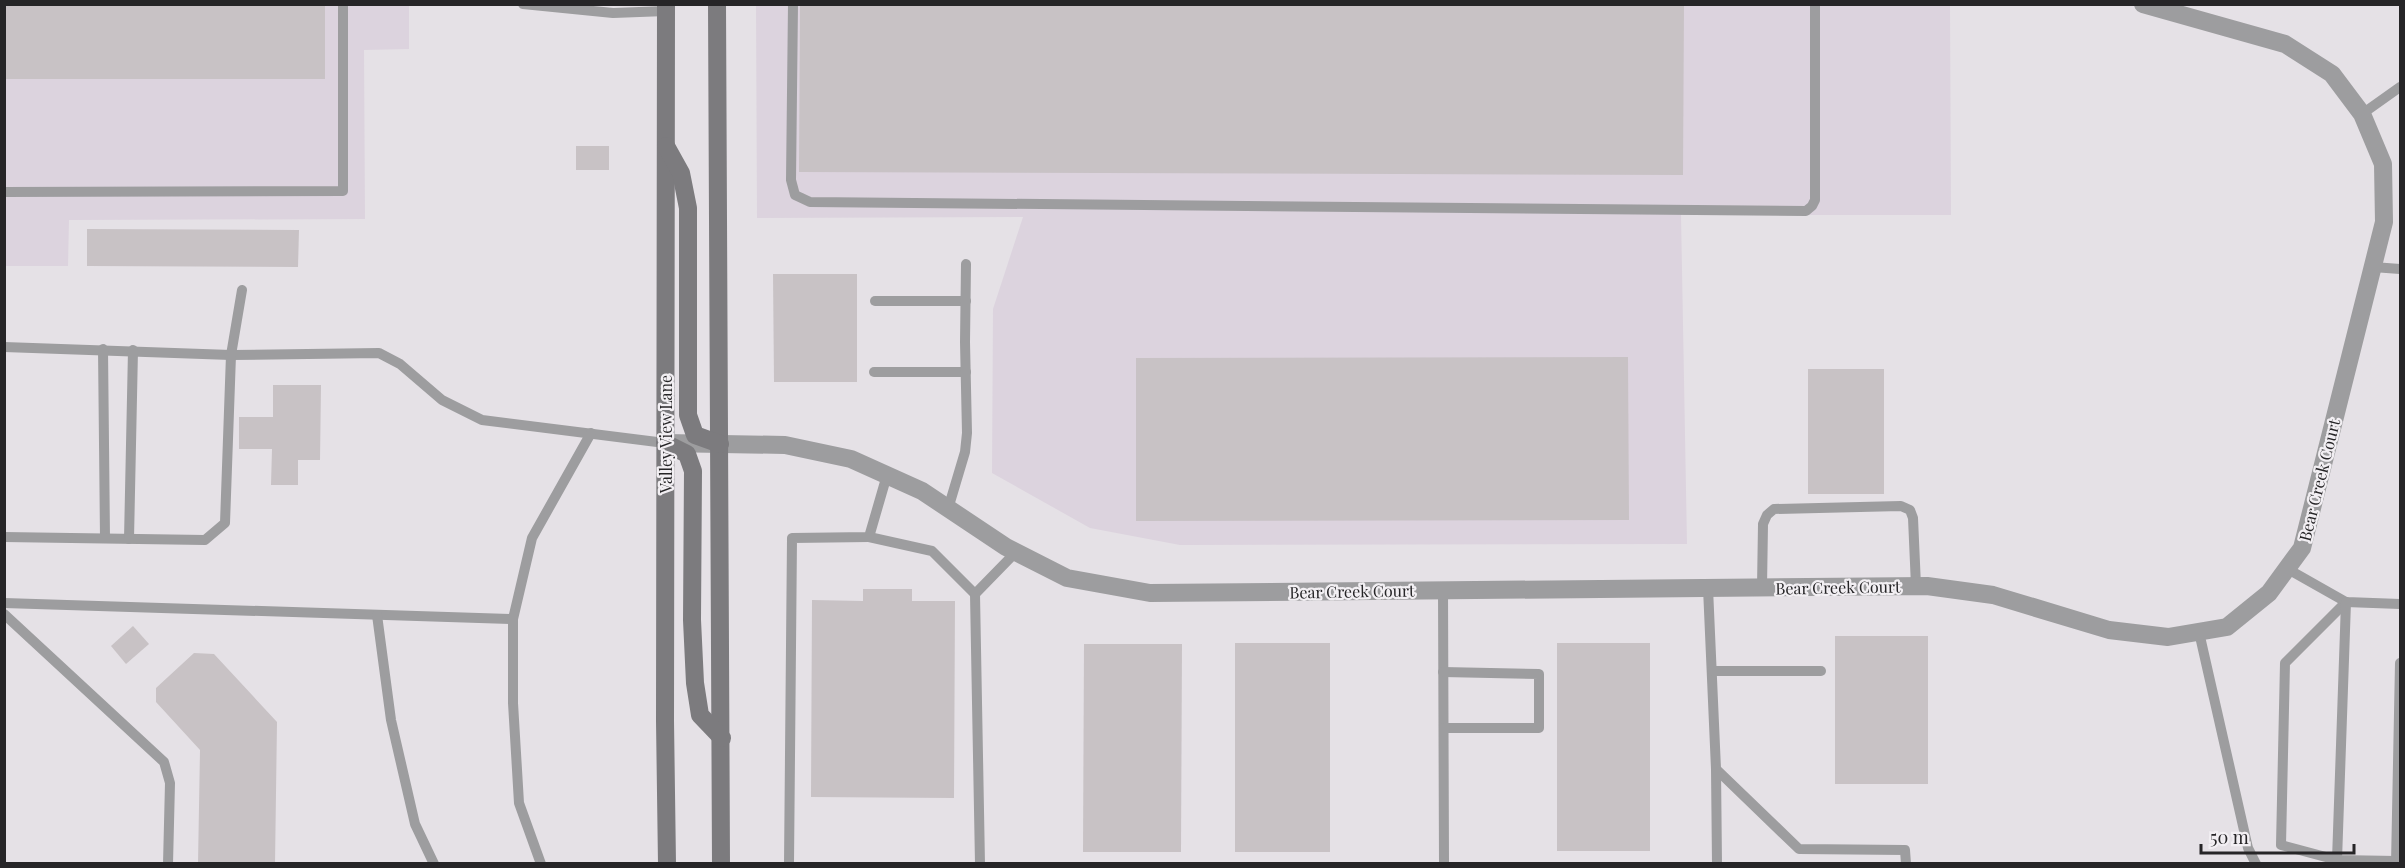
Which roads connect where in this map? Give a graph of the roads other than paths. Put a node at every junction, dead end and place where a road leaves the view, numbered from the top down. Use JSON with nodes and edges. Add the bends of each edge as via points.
{"nodes":[{"id":1,"x":343,"y":4,"type":"edge"},
{"id":2,"x":523,"y":4,"type":"edge"},
{"id":3,"x":717,"y":4,"type":"edge"},
{"id":4,"x":793,"y":4,"type":"edge"},
{"id":5,"x":1815,"y":4,"type":"edge"},
{"id":6,"x":2143,"y":4,"type":"edge"},
{"id":7,"x":666,"y":8,"type":"edge"},
{"id":8,"x":2187,"y":10,"type":"edge"},
{"id":9,"x":2400,"y":87,"type":"edge"},
{"id":10,"x":2362,"y":114,"type":"junction"},
{"id":11,"x":666,"y":145,"type":"junction"},
{"id":12,"x":4,"y":192,"type":"edge"},
{"id":13,"x":966,"y":264,"type":"dead end"},
{"id":14,"x":2373,"y":267,"type":"junction"},
{"id":15,"x":2400,"y":269,"type":"edge"},
{"id":16,"x":242,"y":290,"type":"dead end"},
{"id":17,"x":875,"y":301,"type":"dead end"},
{"id":18,"x":966,"y":301,"type":"junction"},
{"id":19,"x":4,"y":347,"type":"edge"},
{"id":20,"x":103,"y":349,"type":"junction"},
{"id":21,"x":133,"y":350,"type":"junction"},
{"id":22,"x":231,"y":355,"type":"junction"},
{"id":23,"x":874,"y":372,"type":"dead end"},
{"id":24,"x":966,"y":372,"type":"junction"},
{"id":25,"x":591,"y":433,"type":"junction"},
{"id":26,"x":665,"y":443,"type":"junction"},
{"id":27,"x":720,"y":444,"type":"junction"},
{"id":28,"x":887,"y":476,"type":"junction"},
{"id":29,"x":948,"y":509,"type":"junction"},
{"id":30,"x":4,"y":537,"type":"edge"},
{"id":31,"x":869,"y":537,"type":"junction"},
{"id":32,"x":105,"y":538,"type":"junction"},
{"id":33,"x":129,"y":539,"type":"junction"},
{"id":34,"x":1016,"y":552,"type":"junction"},
{"id":35,"x":2286,"y":568,"type":"junction"},
{"id":36,"x":1916,"y":586,"type":"junction"},
{"id":37,"x":1762,"y":587,"type":"junction"},
{"id":38,"x":1708,"y":588,"type":"junction"},
{"id":39,"x":1443,"y":590,"type":"junction"},
{"id":40,"x":975,"y":594,"type":"junction"},
{"id":41,"x":2346,"y":602,"type":"junction"},
{"id":42,"x":4,"y":603,"type":"edge"},
{"id":43,"x":2400,"y":604,"type":"edge"},
{"id":44,"x":4,"y":614,"type":"edge"},
{"id":45,"x":377,"y":615,"type":"junction"},
{"id":46,"x":513,"y":619,"type":"junction"},
{"id":47,"x":2199,"y":632,"type":"junction"},
{"id":48,"x":2400,"y":663,"type":"edge"},
{"id":49,"x":1712,"y":671,"type":"junction"},
{"id":50,"x":1821,"y":671,"type":"dead end"},
{"id":51,"x":1443,"y":672,"type":"junction"},
{"id":52,"x":1444,"y":728,"type":"junction"},
{"id":53,"x":722,"y":738,"type":"junction"},
{"id":54,"x":1716,"y":769,"type":"junction"},
{"id":55,"x":2337,"y":860,"type":"junction"},
{"id":56,"x":2396,"y":862,"type":"edge"},
{"id":57,"x":168,"y":864,"type":"edge"},
{"id":58,"x":434,"y":864,"type":"edge"},
{"id":59,"x":541,"y":864,"type":"edge"},
{"id":60,"x":667,"y":864,"type":"edge"},
{"id":61,"x":721,"y":864,"type":"edge"},
{"id":62,"x":789,"y":864,"type":"edge"},
{"id":63,"x":980,"y":864,"type":"edge"},
{"id":64,"x":1444,"y":864,"type":"edge"},
{"id":65,"x":1717,"y":864,"type":"edge"},
{"id":66,"x":1906,"y":864,"type":"edge"},
{"id":67,"x":2256,"y":864,"type":"edge"}],
"edges":[{"from":1,"to":12,"type":"lane","via":[[343,191]]},
{"from":2,"to":7,"type":"lane","via":[[613,13]]},
{"from":3,"to":27,"type":"main road"},
{"from":4,"to":5,"type":"lane","via":[[791,180],[795,195],[810,202],[1806,210],[1815,200]]},
{"from":6,"to":8,"type":"street","name":"Bear Creek Court"},
{"from":7,"to":11,"type":"main road","name":"Valley View Lane"},
{"from":8,"to":10,"type":"street","name":"Bear Creek Court","via":[[2285,44],[2332,74]]},
{"from":9,"to":10,"type":"lane"},
{"from":10,"to":14,"type":"street","name":"Bear Creek Court","via":[[2383,164],[2384,222]]},
{"from":11,"to":26,"type":"main road","name":"Valley View Lane"},
{"from":11,"to":27,"type":"main road","via":[[681,173],[688,208],[688,415],[695,435]]},
{"from":13,"to":18,"type":"lane"},
{"from":14,"to":15,"type":"lane"},
{"from":14,"to":35,"type":"street","name":"Bear Creek Court","via":[[2301,548]]},
{"from":16,"to":22,"type":"lane"},
{"from":17,"to":18,"type":"lane"},
{"from":18,"to":24,"type":"lane"},
{"from":19,"to":20,"type":"lane"},
{"from":20,"to":21,"type":"lane"},
{"from":20,"to":32,"type":"lane"},
{"from":21,"to":22,"type":"lane"},
{"from":21,"to":33,"type":"lane"},
{"from":22,"to":25,"type":"lane","via":[[379,353],[400,364],[442,400],[482,420]]},
{"from":22,"to":33,"type":"lane","via":[[225,523],[205,540]]},
{"from":23,"to":24,"type":"lane"},
{"from":24,"to":29,"type":"lane","via":[[965,452]]},
{"from":25,"to":26,"type":"lane"},
{"from":25,"to":46,"type":"lane","via":[[531,538]]},
{"from":26,"to":27,"type":"street","name":"Bear Creek Court"},
{"from":26,"to":53,"type":"main road","via":[[687,454],[693,471],[695,683],[700,715]]},
{"from":26,"to":60,"type":"main road","name":"Valley View Lane"},
{"from":27,"to":28,"type":"street","name":"Bear Creek Court","via":[[785,445],[851,459]]},
{"from":27,"to":53,"type":"main road"},
{"from":28,"to":29,"type":"street","name":"Bear Creek Court","via":[[922,491]]},
{"from":28,"to":31,"type":"lane"},
{"from":29,"to":34,"type":"street","name":"Bear Creek Court"},
{"from":30,"to":32,"type":"lane"},
{"from":31,"to":40,"type":"lane","via":[[932,552]]},
{"from":31,"to":62,"type":"lane","via":[[792,538]]},
{"from":32,"to":33,"type":"lane"},
{"from":34,"to":39,"type":"street","name":"Bear Creek Court","via":[[1067,578],[1150,593]]},
{"from":34,"to":40,"type":"lane"},
{"from":35,"to":41,"type":"lane"},
{"from":35,"to":47,"type":"street","name":"Bear Creek Court","via":[[2269,593],[2227,627]]},
{"from":36,"to":37,"type":"street","name":"Bear Creek Court"},
{"from":36,"to":37,"type":"lane","via":[[1913,518],[1910,510],[1901,506],[1774,509],[1763,524]]},
{"from":36,"to":47,"type":"street","name":"Bear Creek Court","via":[[1993,595],[2109,630],[2168,637]]},
{"from":37,"to":38,"type":"street","name":"Bear Creek Court"},
{"from":38,"to":39,"type":"street","name":"Bear Creek Court"},
{"from":38,"to":49,"type":"lane"},
{"from":39,"to":51,"type":"lane"},
{"from":40,"to":63,"type":"lane"},
{"from":41,"to":43,"type":"lane"},
{"from":41,"to":55,"type":"lane"},
{"from":41,"to":55,"type":"lane","via":[[2285,663],[2281,845]]},
{"from":42,"to":45,"type":"lane"},
{"from":44,"to":57,"type":"lane","via":[[164,762],[170,783]]},
{"from":45,"to":46,"type":"lane"},
{"from":45,"to":58,"type":"lane","via":[[391,720],[415,824]]},
{"from":46,"to":59,"type":"lane","via":[[519,802]]},
{"from":47,"to":67,"type":"lane","via":[[2248,848]]},
{"from":48,"to":56,"type":"lane"},
{"from":49,"to":50,"type":"lane"},
{"from":49,"to":54,"type":"lane"},
{"from":51,"to":52,"type":"lane"},
{"from":51,"to":52,"type":"lane","via":[[1539,674],[1539,728]]},
{"from":52,"to":64,"type":"lane"},
{"from":53,"to":61,"type":"main road"},
{"from":54,"to":65,"type":"lane"},
{"from":54,"to":66,"type":"lane","via":[[1799,849],[1905,850]]},
{"from":55,"to":56,"type":"lane"}]}
